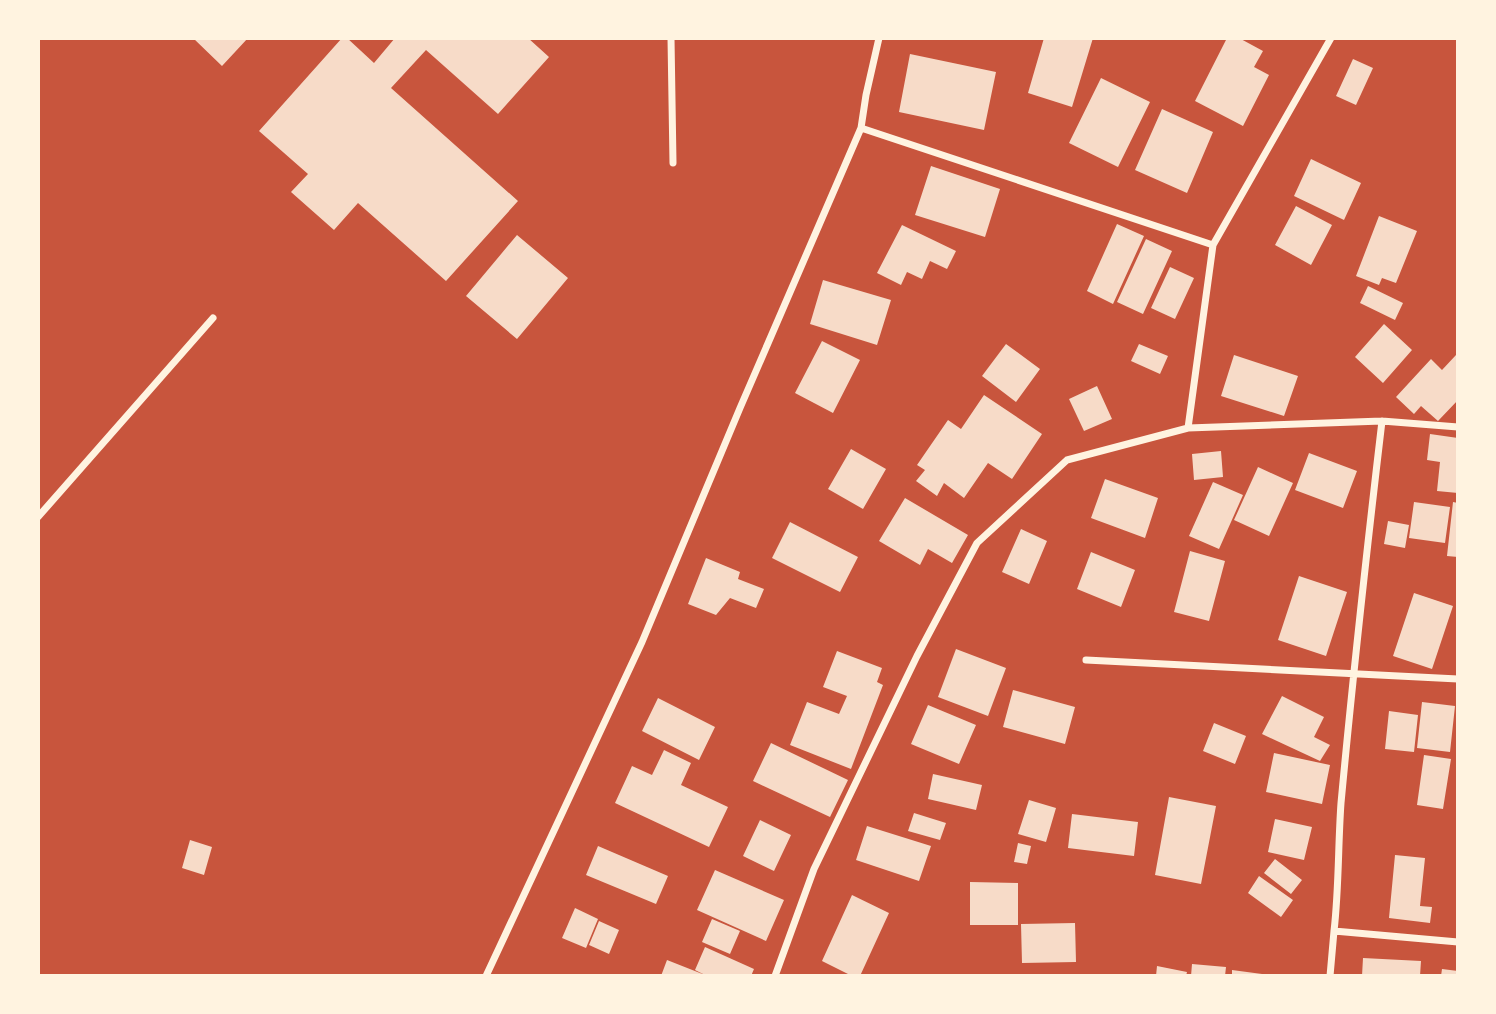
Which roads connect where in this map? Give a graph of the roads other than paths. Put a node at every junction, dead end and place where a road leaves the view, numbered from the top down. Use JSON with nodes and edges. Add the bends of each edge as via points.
{"nodes":[{"id":1,"x":671,"y":38,"type":"edge"},
{"id":2,"x":879,"y":38,"type":"edge"},
{"id":3,"x":1331,"y":38,"type":"edge"},
{"id":4,"x":861,"y":128,"type":"junction"},
{"id":5,"x":673,"y":163,"type":"dead end"},
{"id":6,"x":1213,"y":245,"type":"junction"},
{"id":7,"x":213,"y":318,"type":"dead end"},
{"id":8,"x":1381,"y":421,"type":"junction"},
{"id":9,"x":1458,"y":427,"type":"edge"},
{"id":10,"x":1188,"y":428,"type":"junction"},
{"id":11,"x":38,"y":517,"type":"edge"},
{"id":12,"x":1086,"y":660,"type":"dead end"},
{"id":13,"x":1353,"y":673,"type":"junction"},
{"id":14,"x":1458,"y":679,"type":"edge"},
{"id":15,"x":1334,"y":931,"type":"junction"},
{"id":16,"x":1458,"y":942,"type":"edge"},
{"id":17,"x":486,"y":975,"type":"edge"},
{"id":18,"x":775,"y":975,"type":"edge"},
{"id":19,"x":1330,"y":975,"type":"edge"}],
"edges":[{"from":1,"to":5,"type":"street"},
{"from":2,"to":4,"type":"street"},
{"from":3,"to":6,"type":"street"},
{"from":4,"to":6,"type":"street"},
{"from":4,"to":17,"type":"street","via":[[642,642]]},
{"from":6,"to":10,"type":"street"},
{"from":7,"to":11,"type":"street"},
{"from":8,"to":9,"type":"street"},
{"from":8,"to":10,"type":"street"},
{"from":8,"to":13,"type":"street"},
{"from":10,"to":18,"type":"street","via":[[1067,460],[977,543],[814,869]]},
{"from":12,"to":13,"type":"street"},
{"from":13,"to":14,"type":"street"},
{"from":13,"to":15,"type":"street"},
{"from":15,"to":16,"type":"street"},
{"from":15,"to":19,"type":"street"}]}
